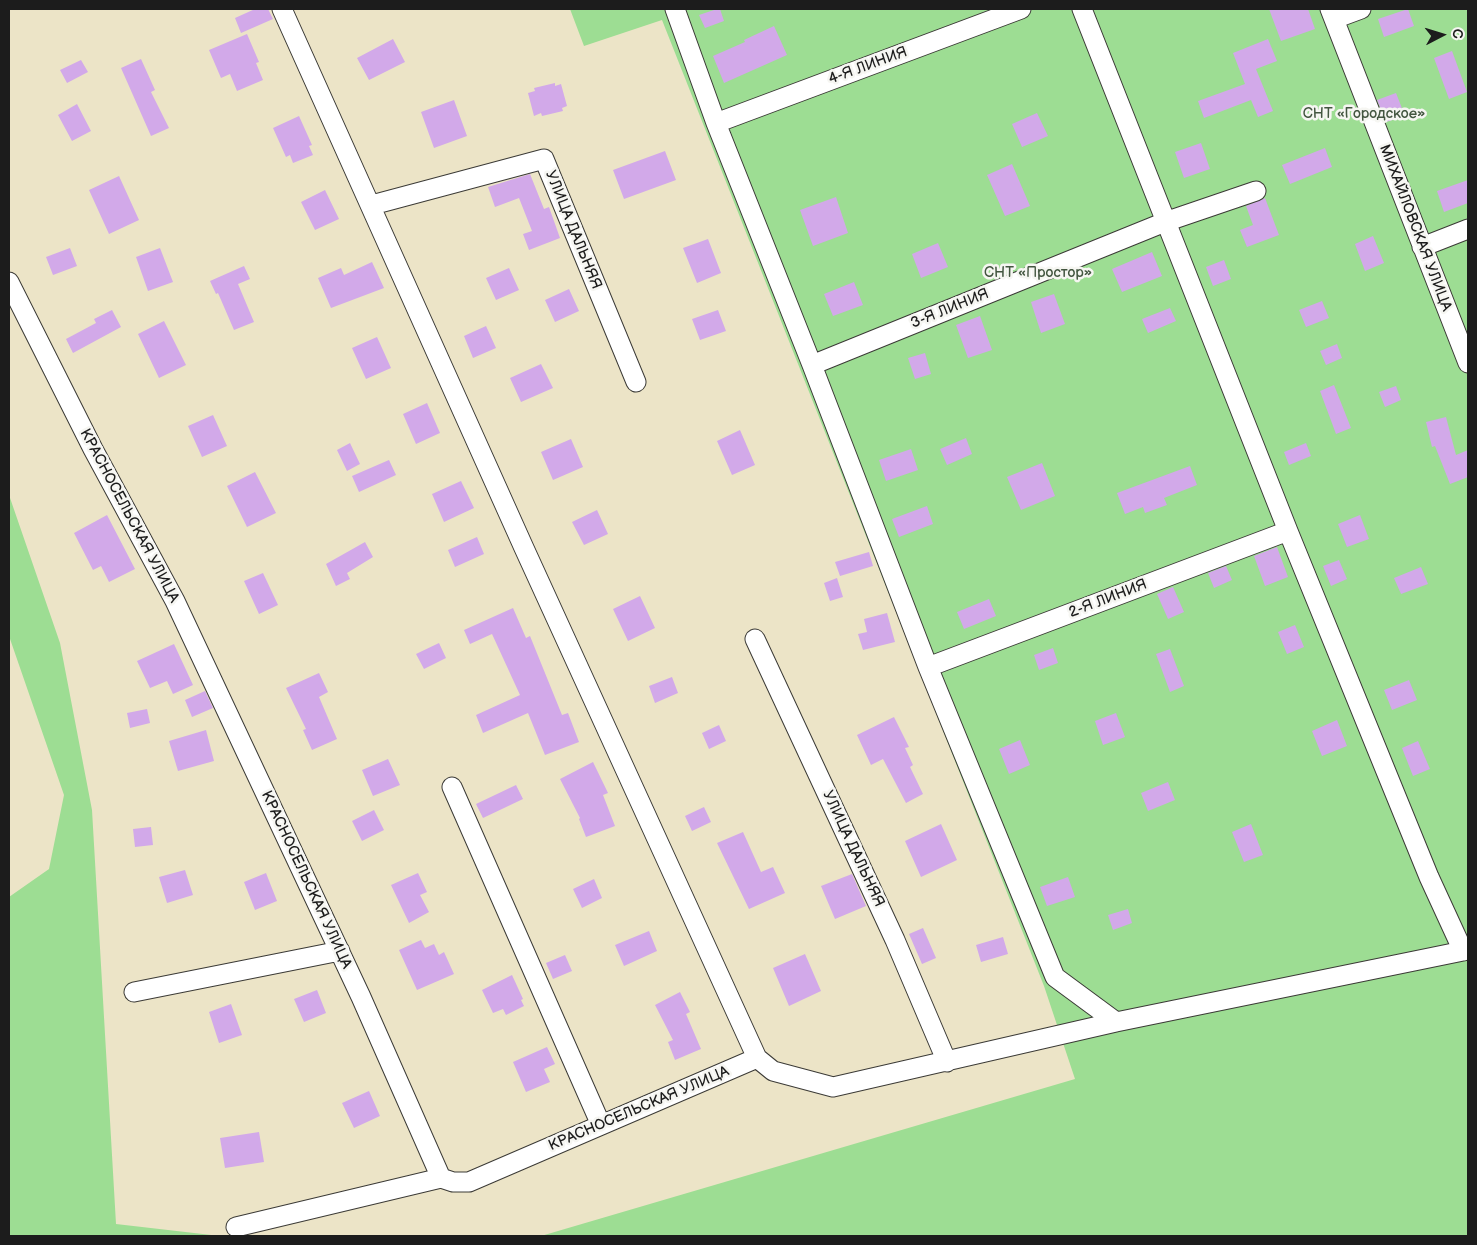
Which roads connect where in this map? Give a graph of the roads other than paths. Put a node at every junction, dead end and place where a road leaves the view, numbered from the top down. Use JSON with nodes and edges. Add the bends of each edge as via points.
{"nodes":[{"id":1,"x":282,"y":9,"type":"edge"},
{"id":2,"x":675,"y":9,"type":"edge"},
{"id":3,"x":1021,"y":9,"type":"edge"},
{"id":4,"x":1082,"y":9,"type":"edge"},
{"id":5,"x":1361,"y":9,"type":"edge"},
{"id":6,"x":1332,"y":14,"type":"edge"},
{"id":7,"x":716,"y":123,"type":"junction"},
{"id":8,"x":1256,"y":191,"type":"dead end"},
{"id":9,"x":372,"y":206,"type":"junction"},
{"id":10,"x":1165,"y":222,"type":"junction"},
{"id":11,"x":1468,"y":229,"type":"edge"},
{"id":12,"x":1422,"y":247,"type":"junction"},
{"id":13,"x":9,"y":282,"type":"edge"},
{"id":14,"x":1468,"y":363,"type":"edge"},
{"id":15,"x":812,"y":365,"type":"junction"},
{"id":16,"x":636,"y":382,"type":"dead end"},
{"id":17,"x":1288,"y":531,"type":"junction"},
{"id":18,"x":755,"y":639,"type":"dead end"},
{"id":19,"x":928,"y":667,"type":"junction"},
{"id":20,"x":452,"y":787,"type":"dead end"},
{"id":21,"x":340,"y":951,"type":"junction"},
{"id":22,"x":1466,"y":951,"type":"edge"},
{"id":23,"x":134,"y":992,"type":"dead end"},
{"id":24,"x":1116,"y":1022,"type":"junction"},
{"id":25,"x":757,"y":1058,"type":"junction"},
{"id":26,"x":947,"y":1062,"type":"junction"},
{"id":27,"x":601,"y":1125,"type":"junction"},
{"id":28,"x":441,"y":1178,"type":"junction"},
{"id":29,"x":236,"y":1227,"type":"dead end"}],
"edges":[{"from":1,"to":9,"type":"street"},
{"from":2,"to":7,"type":"street"},
{"from":3,"to":7,"type":"street","name":"4-Я ЛИНИЯ"},
{"from":4,"to":10,"type":"street"},
{"from":5,"to":6,"type":"street"},
{"from":6,"to":12,"type":"street","name":"МИХАЙЛОВСКАЯ УЛИЦА"},
{"from":7,"to":15,"type":"street"},
{"from":8,"to":10,"type":"street","name":"3-Я ЛИНИЯ"},
{"from":9,"to":16,"type":"street","name":"УЛИЦА ДАЛЬНЯЯ","via":[[544,159]]},
{"from":9,"to":25,"type":"street"},
{"from":10,"to":15,"type":"street","name":"3-Я ЛИНИЯ"},
{"from":10,"to":17,"type":"street"},
{"from":11,"to":12,"type":"street"},
{"from":12,"to":14,"type":"street","name":"МИХАЙЛОВСКАЯ УЛИЦА"},
{"from":13,"to":21,"type":"street","name":"КРАСНОСЕЛЬСКАЯ УЛИЦА","via":[[93,450],[175,601]]},
{"from":15,"to":19,"type":"street"},
{"from":17,"to":19,"type":"street","name":"2-Я ЛИНИЯ"},
{"from":17,"to":22,"type":"street","via":[[1429,877]]},
{"from":18,"to":26,"type":"street","name":"УЛИЦА ДАЛЬНЯЯ","via":[[895,940]]},
{"from":19,"to":24,"type":"street","via":[[1055,977]]},
{"from":20,"to":27,"type":"street"},
{"from":21,"to":23,"type":"street"},
{"from":21,"to":28,"type":"street","name":"КРАСНОСЕЛЬСКАЯ УЛИЦА"},
{"from":22,"to":24,"type":"street"},
{"from":24,"to":26,"type":"street"},
{"from":25,"to":26,"type":"street","via":[[773,1071],[833,1087]]},
{"from":25,"to":27,"type":"street","name":"КРАСНОСЕЛЬСКАЯ УЛИЦА"},
{"from":27,"to":28,"type":"street","name":"КРАСНОСЕЛЬСКАЯ УЛИЦА","via":[[469,1182]]},
{"from":28,"to":29,"type":"street"}]}
